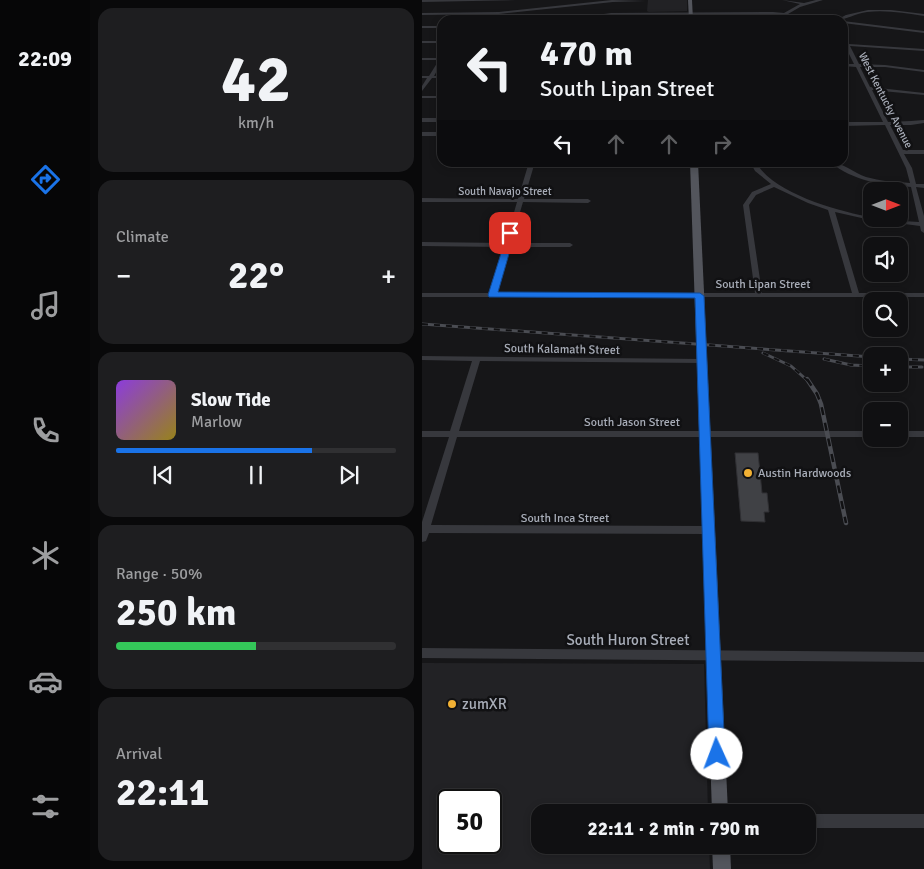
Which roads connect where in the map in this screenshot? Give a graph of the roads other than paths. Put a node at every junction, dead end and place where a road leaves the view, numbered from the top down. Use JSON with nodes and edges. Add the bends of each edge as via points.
{"nodes":[{"id":1,"x":514,"y":0,"type":"edge"},
{"id":2,"x":690,"y":0,"type":"edge"},
{"id":3,"x":784,"y":0,"type":"edge"},
{"id":4,"x":821,"y":0,"type":"edge"},
{"id":5,"x":422,"y":1,"type":"edge"},
{"id":6,"x":479,"y":1,"type":"edge"},
{"id":7,"x":644,"y":1,"type":"edge"},
{"id":8,"x":804,"y":4,"type":"junction"},
{"id":9,"x":644,"y":13,"type":"junction"},
{"id":10,"x":691,"y":13,"type":"junction"},
{"id":11,"x":422,"y":14,"type":"edge"},
{"id":12,"x":471,"y":14,"type":"junction"},
{"id":13,"x":785,"y":14,"type":"junction"},
{"id":14,"x":603,"y":15,"type":"edge"},
{"id":15,"x":792,"y":15,"type":"edge"},
{"id":16,"x":848,"y":15,"type":"edge"},
{"id":17,"x":923,"y":15,"type":"edge"},
{"id":18,"x":848,"y":23,"type":"edge"},
{"id":19,"x":422,"y":27,"type":"edge"},
{"id":20,"x":437,"y":27,"type":"edge"},
{"id":21,"x":924,"y":32,"type":"edge"},
{"id":22,"x":422,"y":42,"type":"edge"},
{"id":23,"x":437,"y":42,"type":"edge"},
{"id":24,"x":848,"y":45,"type":"edge"},
{"id":25,"x":848,"y":47,"type":"edge"},
{"id":26,"x":924,"y":50,"type":"edge"},
{"id":27,"x":422,"y":59,"type":"edge"},
{"id":28,"x":437,"y":59,"type":"edge"},
{"id":29,"x":848,"y":65,"type":"edge"},
{"id":30,"x":858,"y":65,"type":"junction"},
{"id":31,"x":437,"y":67,"type":"edge"},
{"id":32,"x":924,"y":71,"type":"edge"},
{"id":33,"x":422,"y":78,"type":"edge"},
{"id":34,"x":430,"y":78,"type":"junction"},
{"id":35,"x":437,"y":78,"type":"edge"},
{"id":36,"x":868,"y":88,"type":"junction"},
{"id":37,"x":422,"y":90,"type":"edge"},
{"id":38,"x":924,"y":94,"type":"edge"},
{"id":39,"x":422,"y":97,"type":"edge"},
{"id":40,"x":437,"y":97,"type":"edge"},
{"id":41,"x":422,"y":120,"type":"edge"},
{"id":42,"x":437,"y":120,"type":"edge"},
{"id":43,"x":924,"y":121,"type":"edge"},
{"id":44,"x":848,"y":124,"type":"edge"},
{"id":45,"x":887,"y":124,"type":"junction"},
{"id":46,"x":422,"y":134,"type":"edge"},
{"id":47,"x":437,"y":134,"type":"edge"},
{"id":48,"x":902,"y":152,"type":"junction"},
{"id":49,"x":924,"y":152,"type":"edge"},
{"id":50,"x":530,"y":167,"type":"edge"},
{"id":51,"x":694,"y":167,"type":"edge"},
{"id":52,"x":756,"y":167,"type":"edge"},
{"id":53,"x":839,"y":167,"type":"edge"},
{"id":54,"x":775,"y":185,"type":"junction"},
{"id":55,"x":912,"y":185,"type":"junction"},
{"id":56,"x":924,"y":186,"type":"edge"},
{"id":57,"x":422,"y":200,"type":"edge"},
{"id":58,"x":520,"y":201,"type":"junction"},
{"id":59,"x":588,"y":201,"type":"dead end"},
{"id":60,"x":831,"y":210,"type":"junction"},
{"id":61,"x":923,"y":227,"type":"edge"},
{"id":62,"x":422,"y":244,"type":"edge"},
{"id":63,"x":507,"y":244,"type":"junction"},
{"id":64,"x":570,"y":245,"type":"dead end"},
{"id":65,"x":422,"y":295,"type":"edge"},
{"id":66,"x":492,"y":295,"type":"junction"},
{"id":67,"x":759,"y":295,"type":"junction"},
{"id":68,"x":856,"y":295,"type":"junction"},
{"id":69,"x":924,"y":295,"type":"edge"},
{"id":70,"x":700,"y":296,"type":"junction"},
{"id":71,"x":422,"y":358,"type":"edge"},
{"id":72,"x":477,"y":359,"type":"junction"},
{"id":73,"x":702,"y":361,"type":"junction"},
{"id":74,"x":422,"y":434,"type":"edge"},
{"id":75,"x":454,"y":434,"type":"junction"},
{"id":76,"x":863,"y":434,"type":"edge"},
{"id":77,"x":908,"y":434,"type":"edge"},
{"id":78,"x":924,"y":434,"type":"edge"},
{"id":79,"x":704,"y":435,"type":"junction"},
{"id":80,"x":708,"y":530,"type":"junction"},
{"id":81,"x":423,"y":532,"type":"edge"},
{"id":82,"x":422,"y":653,"type":"edge"},
{"id":83,"x":713,"y":656,"type":"junction"},
{"id":84,"x":924,"y":657,"type":"edge"},
{"id":85,"x":720,"y":804,"type":"edge"},
{"id":86,"x":816,"y":821,"type":"edge"},
{"id":87,"x":924,"y":821,"type":"edge"},
{"id":88,"x":721,"y":854,"type":"edge"},
{"id":89,"x":722,"y":869,"type":"edge"}],
"edges":[{"from":1,"to":6,"type":"street"},
{"from":2,"to":10,"type":"main road"},
{"from":3,"to":8,"type":"street"},
{"from":4,"to":8,"type":"street"},
{"from":5,"to":6,"type":"street"},
{"from":6,"to":12,"type":"street"},
{"from":7,"to":9,"type":"street"},
{"from":7,"to":12,"type":"street"},
{"from":8,"to":13,"type":"street"},
{"from":9,"to":10,"type":"street"},
{"from":9,"to":14,"type":"street"},
{"from":10,"to":13,"type":"street"},
{"from":11,"to":12,"type":"street"},
{"from":13,"to":15,"type":"street"},
{"from":16,"to":17,"type":"street","via":[[894,11]]},
{"from":18,"to":21,"type":"street"},
{"from":19,"to":20,"type":"street"},
{"from":22,"to":23,"type":"street"},
{"from":24,"to":26,"type":"street"},
{"from":25,"to":30,"type":"street","name":"West Kentucky Avenue"},
{"from":27,"to":28,"type":"street"},
{"from":29,"to":30,"type":"street"},
{"from":30,"to":32,"type":"street"},
{"from":30,"to":36,"type":"street","name":"West Kentucky Avenue"},
{"from":31,"to":34,"type":"street"},
{"from":33,"to":34,"type":"street"},
{"from":34,"to":35,"type":"street"},
{"from":34,"to":37,"type":"street"},
{"from":36,"to":38,"type":"street"},
{"from":36,"to":45,"type":"street","name":"West Kentucky Avenue"},
{"from":39,"to":40,"type":"street"},
{"from":41,"to":42,"type":"street"},
{"from":43,"to":45,"type":"street"},
{"from":44,"to":45,"type":"street"},
{"from":45,"to":48,"type":"street","name":"West Kentucky Avenue"},
{"from":46,"to":47,"type":"street"},
{"from":48,"to":49,"type":"street"},
{"from":48,"to":55,"type":"street","name":"West Kentucky Avenue"},
{"from":50,"to":58,"type":"street"},
{"from":51,"to":70,"type":"main road"},
{"from":52,"to":54,"type":"street"},
{"from":53,"to":55,"type":"street","via":[[877,181]]},
{"from":54,"to":60,"type":"street"},
{"from":54,"to":67,"type":"street","via":[[753,194],[746,205]]},
{"from":55,"to":56,"type":"street"},
{"from":55,"to":61,"type":"street","name":"West Kentucky Avenue"},
{"from":57,"to":58,"type":"street","name":"South Navajo Street"},
{"from":58,"to":59,"type":"street","name":"South Navajo Street"},
{"from":58,"to":63,"type":"street"},
{"from":60,"to":61,"type":"street"},
{"from":60,"to":68,"type":"street"},
{"from":62,"to":63,"type":"street"},
{"from":63,"to":64,"type":"street"},
{"from":63,"to":66,"type":"street"},
{"from":65,"to":66,"type":"street","name":"South Lipan Street"},
{"from":66,"to":70,"type":"street","name":"South Lipan Street"},
{"from":67,"to":68,"type":"street","name":"South Lipan Street"},
{"from":67,"to":70,"type":"street","name":"South Lipan Street"},
{"from":68,"to":69,"type":"street","name":"South Lipan Street"},
{"from":70,"to":73,"type":"main road"},
{"from":71,"to":72,"type":"street","name":"South Kalamath Street"},
{"from":72,"to":73,"type":"street","name":"South Kalamath Street"},
{"from":72,"to":75,"type":"street"},
{"from":73,"to":79,"type":"main road"},
{"from":74,"to":75,"type":"street","name":"South Jason Street"},
{"from":75,"to":79,"type":"street","name":"South Jason Street"},
{"from":75,"to":81,"type":"street"},
{"from":76,"to":79,"type":"street","name":"South Jason Street"},
{"from":77,"to":78,"type":"street"},
{"from":79,"to":80,"type":"main road"},
{"from":80,"to":81,"type":"street","name":"South Inca Street"},
{"from":80,"to":83,"type":"main road"},
{"from":82,"to":83,"type":"street","name":"South Huron Street"},
{"from":83,"to":84,"type":"street","name":"South Huron Street"},
{"from":83,"to":85,"type":"main road"},
{"from":86,"to":87,"type":"street"},
{"from":88,"to":89,"type":"main road"}]}
